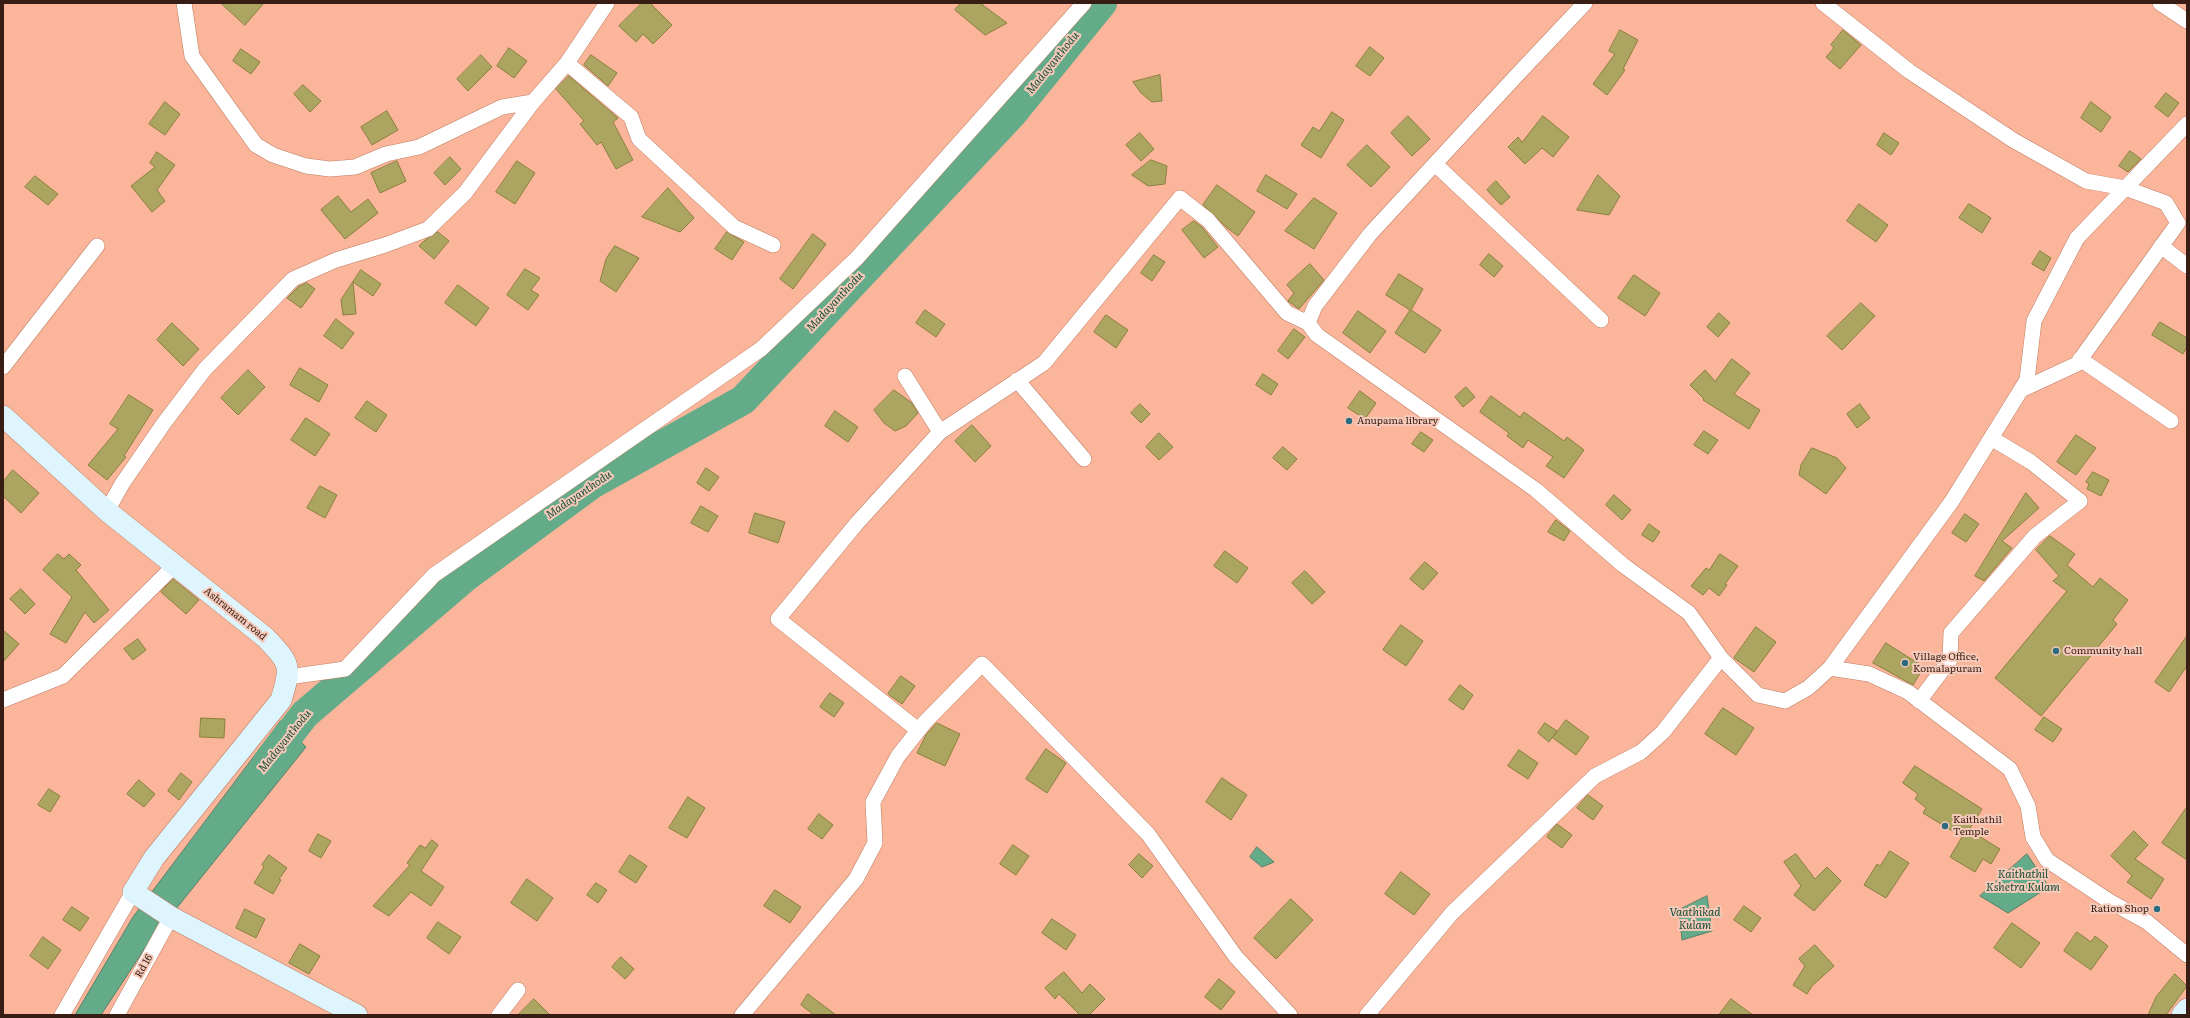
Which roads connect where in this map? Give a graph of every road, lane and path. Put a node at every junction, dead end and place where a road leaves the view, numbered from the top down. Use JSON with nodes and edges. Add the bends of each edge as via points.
{"nodes":[{"id":1,"x":184,"y":3,"type":"edge"},
{"id":2,"x":607,"y":3,"type":"edge"},
{"id":3,"x":1084,"y":3,"type":"edge"},
{"id":4,"x":1585,"y":3,"type":"edge"},
{"id":5,"x":1823,"y":3,"type":"edge"},
{"id":6,"x":2160,"y":3,"type":"edge"},
{"id":7,"x":2187,"y":21,"type":"edge"},
{"id":8,"x":567,"y":63,"type":"junction"},
{"id":9,"x":533,"y":102,"type":"junction"},
{"id":10,"x":2187,"y":124,"type":"edge"},
{"id":11,"x":1435,"y":164,"type":"junction"},
{"id":12,"x":2125,"y":188,"type":"junction"},
{"id":13,"x":773,"y":245,"type":"dead end"},
{"id":14,"x":96,"y":246,"type":"dead end"},
{"id":15,"x":2161,"y":246,"type":"junction"},
{"id":16,"x":2187,"y":266,"type":"edge"},
{"id":17,"x":1601,"y":320,"type":"dead end"},
{"id":18,"x":1308,"y":323,"type":"junction"},
{"id":19,"x":2080,"y":359,"type":"junction"},
{"id":20,"x":3,"y":367,"type":"edge"},
{"id":21,"x":905,"y":376,"type":"dead end"},
{"id":22,"x":1017,"y":380,"type":"junction"},
{"id":23,"x":2021,"y":390,"type":"junction"},
{"id":24,"x":3,"y":416,"type":"edge"},
{"id":25,"x":2171,"y":421,"type":"dead end"},
{"id":26,"x":940,"y":432,"type":"junction"},
{"id":27,"x":1991,"y":438,"type":"junction"},
{"id":28,"x":1084,"y":459,"type":"dead end"},
{"id":29,"x":106,"y":511,"type":"junction"},
{"id":30,"x":175,"y":565,"type":"junction"},
{"id":31,"x":1721,"y":658,"type":"junction"},
{"id":32,"x":1830,"y":668,"type":"junction"},
{"id":33,"x":288,"y":677,"type":"junction"},
{"id":34,"x":3,"y":700,"type":"edge"},
{"id":35,"x":1919,"y":701,"type":"junction"},
{"id":36,"x":918,"y":730,"type":"junction"},
{"id":37,"x":133,"y":892,"type":"junction"},
{"id":38,"x":171,"y":917,"type":"junction"},
{"id":39,"x":2187,"y":955,"type":"edge"},
{"id":40,"x":518,"y":990,"type":"dead end"},
{"id":41,"x":2187,"y":1009,"type":"edge"},
{"id":42,"x":62,"y":1015,"type":"edge"},
{"id":43,"x":117,"y":1015,"type":"edge"},
{"id":44,"x":357,"y":1015,"type":"edge"},
{"id":45,"x":499,"y":1015,"type":"edge"},
{"id":46,"x":742,"y":1015,"type":"edge"},
{"id":47,"x":1290,"y":1015,"type":"edge"},
{"id":48,"x":1368,"y":1015,"type":"edge"},
{"id":49,"x":2182,"y":1015,"type":"edge"}],
"edges":[{"from":1,"to":9,"type":"street","via":[[192,56],[256,145],[273,155],[306,166],[330,169],[355,167],[386,154],[419,147],[502,107]]},
{"from":2,"to":8,"type":"street"},
{"from":3,"to":33,"type":"street","via":[[857,258],[761,349],[434,575],[345,669]]},
{"from":4,"to":11,"type":"street"},
{"from":5,"to":12,"type":"street","via":[[1909,71],[2013,140],[2086,181]]},
{"from":6,"to":7,"type":"street"},
{"from":8,"to":9,"type":"street"},
{"from":8,"to":13,"type":"street","via":[[631,117],[639,139],[734,228]]},
{"from":9,"to":29,"type":"street","via":[[465,193],[428,229],[336,260],[293,279],[205,369],[164,423]]},
{"from":10,"to":12,"type":"street"},
{"from":11,"to":17,"type":"street"},
{"from":11,"to":18,"type":"street","via":[[1370,234],[1315,306]]},
{"from":12,"to":15,"type":"street","via":[[2166,203],[2178,223]]},
{"from":12,"to":23,"type":"street","via":[[2077,238],[2034,321],[2027,380]]},
{"from":14,"to":20,"type":"street"},
{"from":15,"to":16,"type":"street"},
{"from":15,"to":19,"type":"street"},
{"from":18,"to":22,"type":"street","via":[[1287,313],[1208,220],[1180,198],[1044,363]]},
{"from":18,"to":31,"type":"street","via":[[1323,339],[1536,490],[1623,566],[1689,613]]},
{"from":19,"to":23,"type":"street","via":[[2077,364]]},
{"from":19,"to":25,"type":"street"},
{"from":21,"to":26,"type":"street"},
{"from":22,"to":26,"type":"street"},
{"from":22,"to":28,"type":"street"},
{"from":23,"to":27,"type":"street"},
{"from":24,"to":29,"type":"main road","name":"Ashramam road"},
{"from":26,"to":36,"type":"street","via":[[856,523],[778,619]]},
{"from":27,"to":32,"type":"street","via":[[1952,501]]},
{"from":27,"to":35,"type":"street","via":[[2031,462],[2080,501],[2035,536],[1951,633],[1950,660]]},
{"from":29,"to":30,"type":"main road","name":"Ashramam road"},
{"from":30,"to":33,"type":"main road","name":"Ashramam road","via":[[266,638],[286,660]]},
{"from":30,"to":34,"type":"street","via":[[63,676]]},
{"from":31,"to":32,"type":"street","via":[[1758,695],[1785,701],[1808,688]]},
{"from":31,"to":48,"type":"street","via":[[1663,732],[1641,752],[1595,776],[1452,913]]},
{"from":32,"to":35,"type":"street","via":[[1869,674],[1908,692]]},
{"from":33,"to":37,"type":"main road","name":"Ashramam road","via":[[281,700],[154,858]]},
{"from":35,"to":39,"type":"street","via":[[2010,769],[2028,806],[2033,837],[2046,860],[2108,901],[2147,922]]},
{"from":36,"to":46,"type":"street","via":[[898,756],[873,802],[875,843],[856,879]]},
{"from":36,"to":47,"type":"street","via":[[982,664],[1148,834],[1236,957]]},
{"from":37,"to":38,"type":"main road"},
{"from":37,"to":42,"type":"street"},
{"from":38,"to":43,"type":"street","name":"Rd 16"},
{"from":38,"to":44,"type":"main road"},
{"from":40,"to":45,"type":"street"},
{"from":41,"to":49,"type":"main road"}]}
